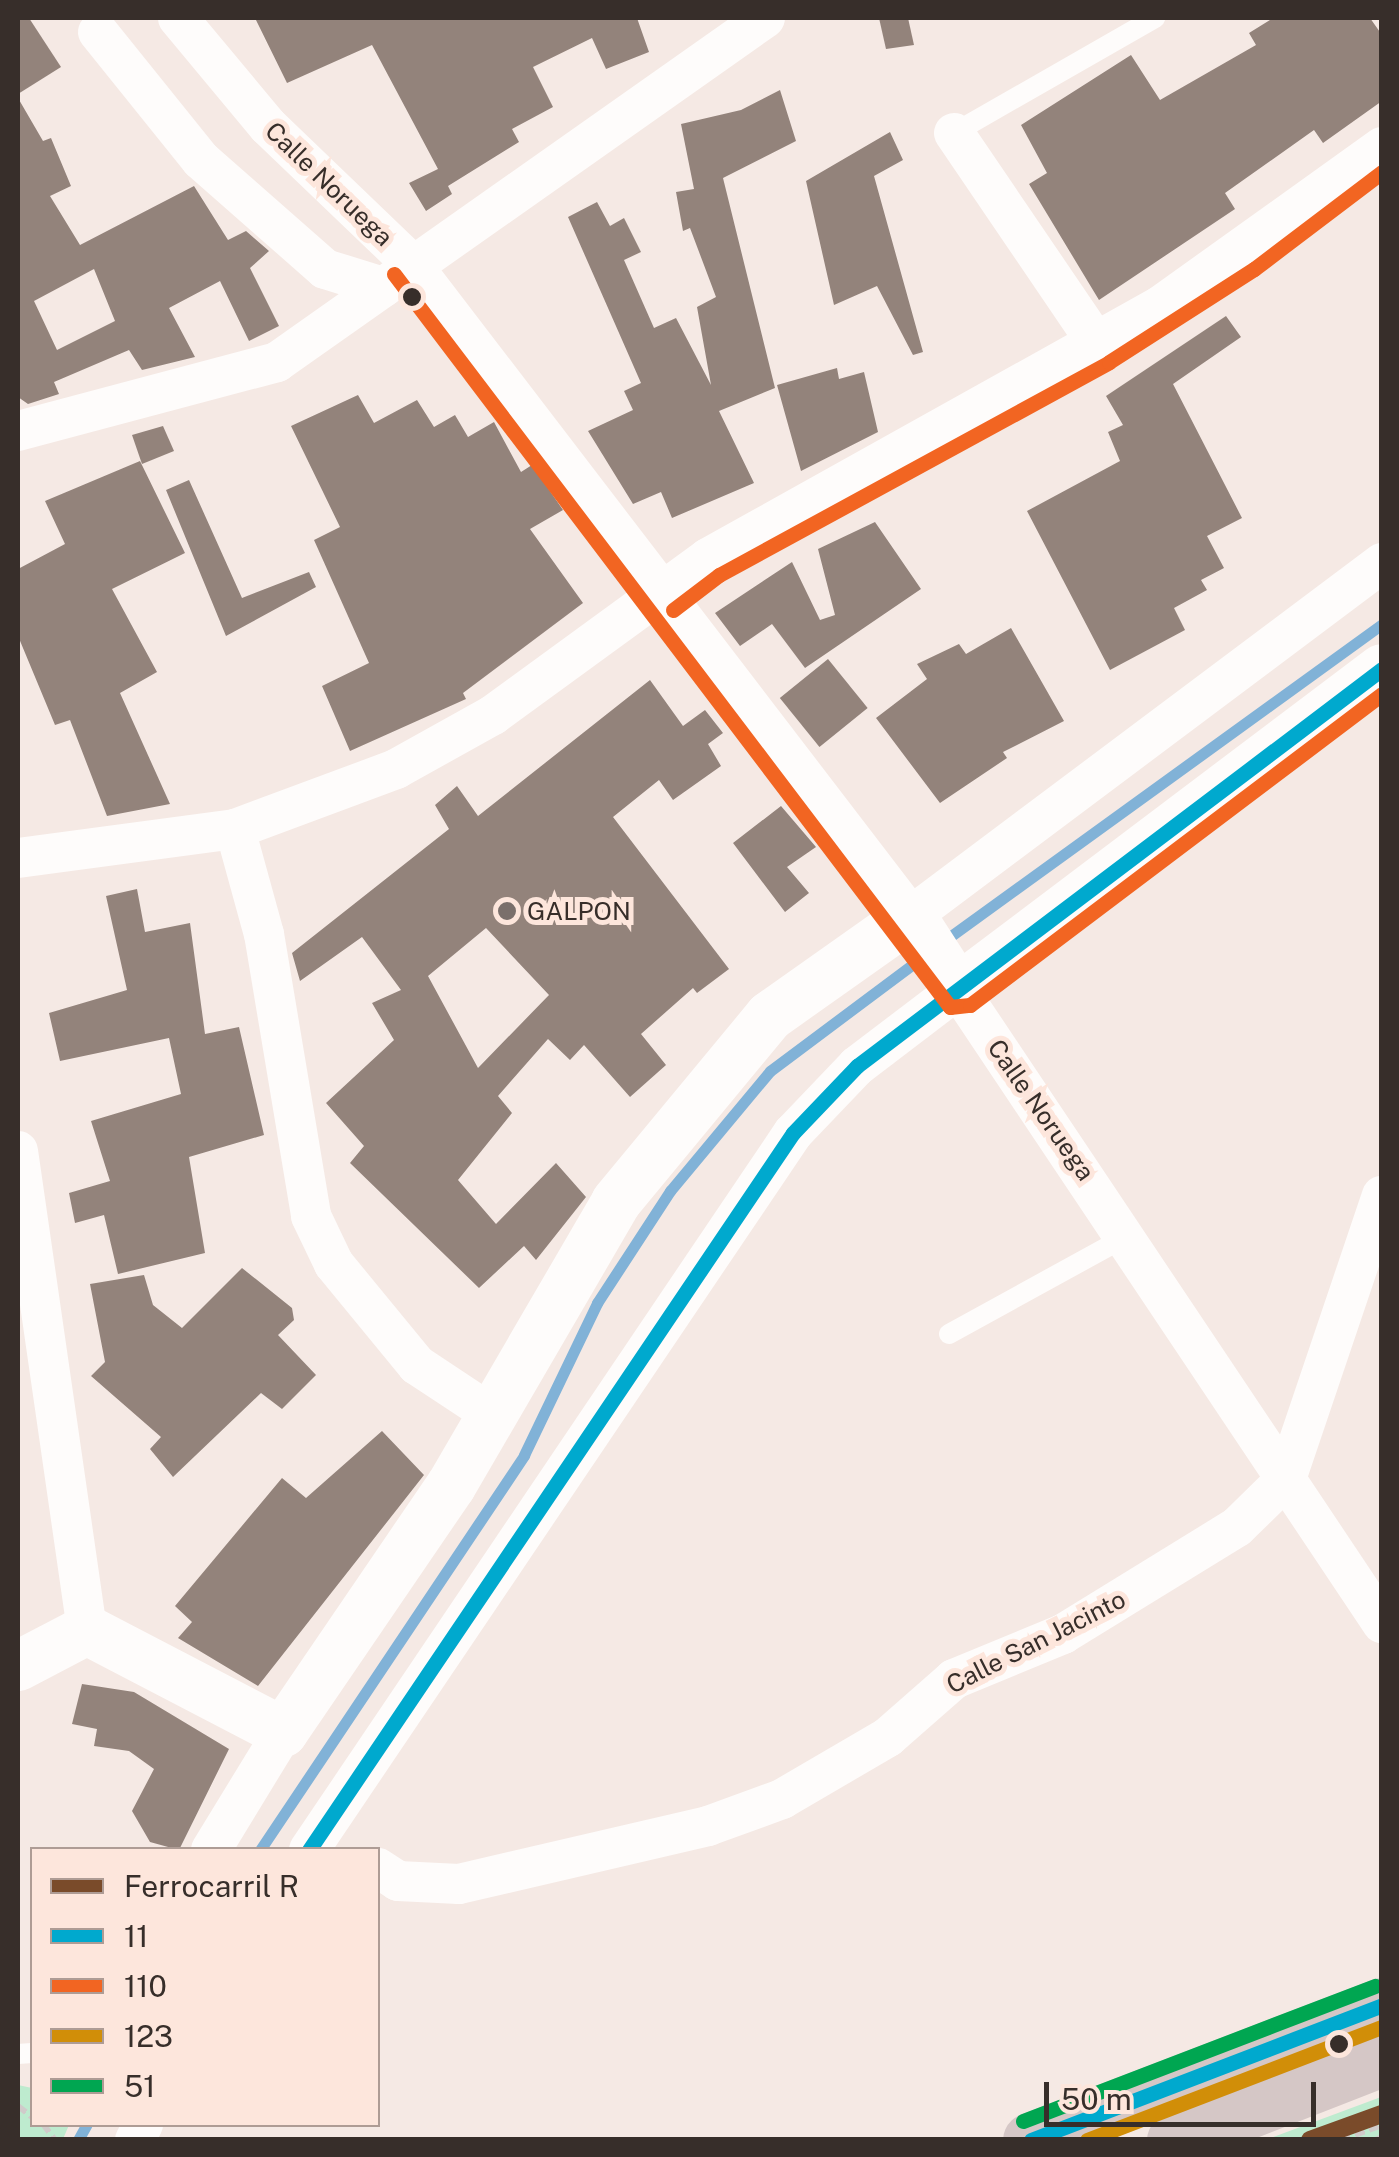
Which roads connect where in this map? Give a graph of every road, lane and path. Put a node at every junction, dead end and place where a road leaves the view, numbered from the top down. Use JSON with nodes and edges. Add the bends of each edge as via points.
{"nodes":[{"id":1,"x":178,"y":18,"type":"edge"},
{"id":2,"x":764,"y":18,"type":"edge"},
{"id":3,"x":1155,"y":18,"type":"edge"},
{"id":4,"x":98,"y":32,"type":"dead end"},
{"id":5,"x":954,"y":133,"type":"joint"},
{"id":6,"x":1382,"y":148,"type":"edge"},
{"id":7,"x":397,"y":274,"type":"junction"},
{"id":8,"x":1098,"y":345,"type":"junction"},
{"id":9,"x":18,"y":431,"type":"edge"},
{"id":10,"x":1382,"y":562,"type":"edge"},
{"id":11,"x":661,"y":594,"type":"junction"},
{"id":12,"x":1382,"y":669,"type":"edge"},
{"id":13,"x":235,"y":829,"type":"junction"},
{"id":14,"x":18,"y":858,"type":"edge"},
{"id":15,"x":934,"y":952,"type":"junction"},
{"id":16,"x":18,"y":1151,"type":"edge"},
{"id":17,"x":1382,"y":1196,"type":"edge"},
{"id":18,"x":1128,"y":1236,"type":"junction"},
{"id":19,"x":949,"y":1334,"type":"dead end"},
{"id":20,"x":488,"y":1412,"type":"junction"},
{"id":21,"x":1286,"y":1478,"type":"junction"},
{"id":22,"x":1382,"y":1622,"type":"edge"},
{"id":23,"x":87,"y":1630,"type":"junction"},
{"id":24,"x":18,"y":1666,"type":"edge"},
{"id":25,"x":283,"y":1732,"type":"junction"},
{"id":26,"x":326,"y":1844,"type":"edge"},
{"id":27,"x":213,"y":1847,"type":"edge"},
{"id":28,"x":380,"y":1869,"type":"edge"},
{"id":29,"x":1382,"y":2005,"type":"edge"},
{"id":30,"x":1382,"y":2060,"type":"edge"},
{"id":31,"x":1382,"y":2125,"type":"edge"},
{"id":32,"x":1030,"y":2140,"type":"edge"},
{"id":33,"x":1174,"y":2140,"type":"edge"},
{"id":34,"x":1340,"y":2140,"type":"edge"}],
"edges":[{"from":1,"to":7,"type":"street","name":"Calle Noruega"},
{"from":2,"to":7,"type":"street","via":[[667,94]]},
{"from":3,"to":5,"type":"lane"},
{"from":4,"to":7,"type":"street","via":[[148,104],[325,269]]},
{"from":5,"to":8,"type":"street"},
{"from":6,"to":8,"type":"street","via":[[1243,252]]},
{"from":7,"to":9,"type":"street","via":[[277,362]]},
{"from":7,"to":11,"type":"street","name":"Calle Noruega"},
{"from":8,"to":11,"type":"street","via":[[708,558]]},
{"from":10,"to":15,"type":"street"},
{"from":11,"to":13,"type":"street","via":[[493,715],[396,769]]},
{"from":11,"to":15,"type":"street","name":"Calle Noruega"},
{"from":12,"to":15,"type":"street"},
{"from":13,"to":14,"type":"street"},
{"from":13,"to":20,"type":"street","via":[[264,934],[311,1216],[334,1264],[418,1365]]},
{"from":15,"to":18,"type":"street","name":"Calle Noruega"},
{"from":15,"to":20,"type":"street","via":[[820,974],[704,1086],[616,1202]]},
{"from":15,"to":26,"type":"street","via":[[857,1066],[793,1134]]},
{"from":16,"to":23,"type":"street"},
{"from":17,"to":21,"type":"street","name":"Calle San Jacinto"},
{"from":18,"to":19,"type":"lane"},
{"from":18,"to":21,"type":"street","name":"Calle Noruega"},
{"from":20,"to":25,"type":"street","via":[[451,1486]]},
{"from":21,"to":22,"type":"street","name":"Calle Noruega"},
{"from":21,"to":28,"type":"street","name":"Calle San Jacinto","via":[[1236,1527],[1063,1634],[954,1679],[888,1738],[782,1799],[708,1826],[459,1884],[398,1880]]},
{"from":23,"to":24,"type":"street"},
{"from":23,"to":25,"type":"street"},
{"from":25,"to":27,"type":"street"},
{"from":29,"to":32,"type":"highway"},
{"from":30,"to":33,"type":"highway"},
{"from":31,"to":34,"type":"path"}]}
